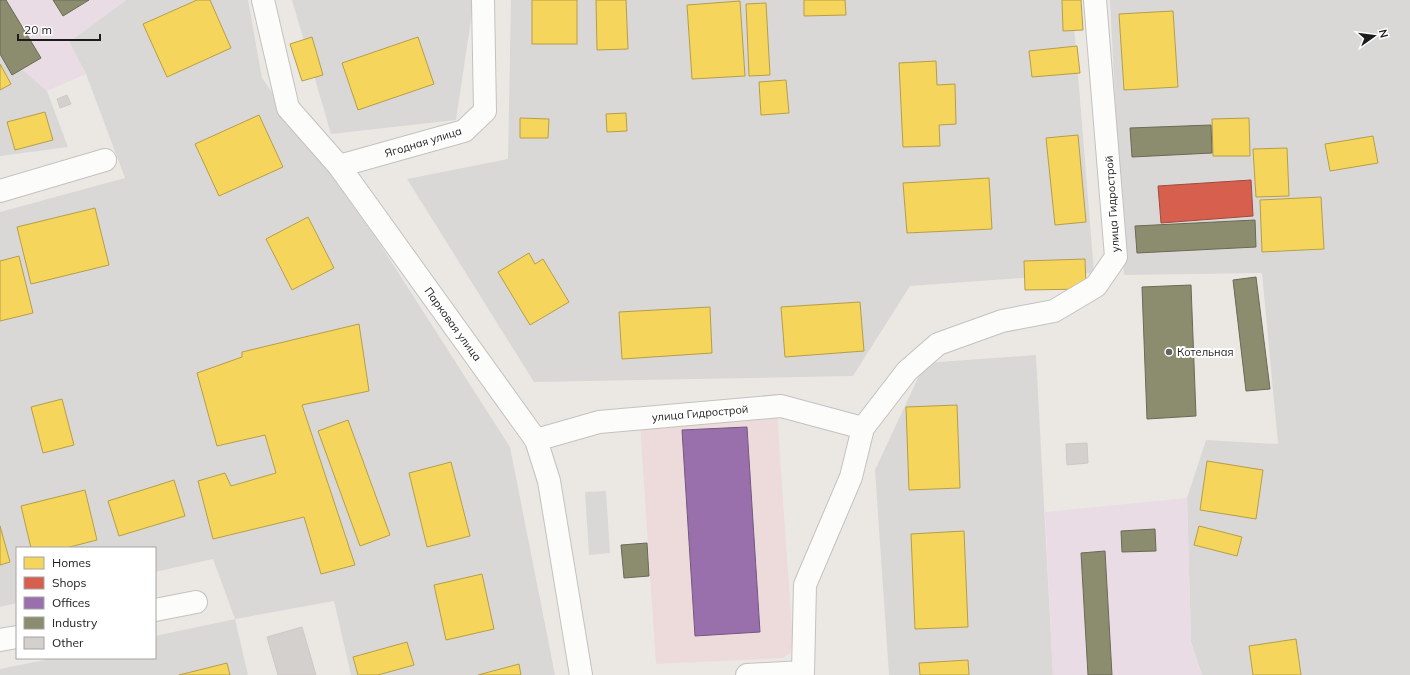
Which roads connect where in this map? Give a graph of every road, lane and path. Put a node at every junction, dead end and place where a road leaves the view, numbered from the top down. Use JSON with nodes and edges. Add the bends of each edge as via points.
{"nodes":[{"id":1,"x":263,"y":0,"type":"edge"},
{"id":2,"x":483,"y":0,"type":"edge"},
{"id":3,"x":1095,"y":0,"type":"edge"},
{"id":4,"x":105,"y":160,"type":"dead end"},
{"id":5,"x":339,"y":166,"type":"junction"},
{"id":6,"x":0,"y":191,"type":"edge"},
{"id":7,"x":862,"y":428,"type":"junction"},
{"id":8,"x":536,"y":440,"type":"junction"},
{"id":9,"x":196,"y":602,"type":"dead end"},
{"id":10,"x":156,"y":610,"type":"edge"},
{"id":11,"x":16,"y":637,"type":"edge"},
{"id":12,"x":0,"y":640,"type":"edge"},
{"id":13,"x":581,"y":675,"type":"edge"},
{"id":14,"x":747,"y":675,"type":"edge"}],
"edges":[{"from":1,"to":5,"type":"street","name":"Парковая улица","via":[[288,108]]},
{"from":2,"to":5,"type":"street","name":"Ягодная улица","via":[[486,111],[464,131]]},
{"from":3,"to":7,"type":"street","name":"улица Гидрострой","via":[[1116,257],[1096,286],[1054,311],[1002,321],[938,344],[907,371]]},
{"from":4,"to":6,"type":"street"},
{"from":5,"to":8,"type":"street","name":"Парковая улица"},
{"from":7,"to":8,"type":"street","name":"улица Гидрострой","via":[[781,406],[599,422]]},
{"from":7,"to":14,"type":"street","name":"улица Гидрострой","via":[[851,477],[805,585],[803,672]]},
{"from":8,"to":13,"type":"street","name":"Парковая улица","via":[[549,481]]},
{"from":9,"to":10,"type":"street"},
{"from":11,"to":12,"type":"street"}]}
